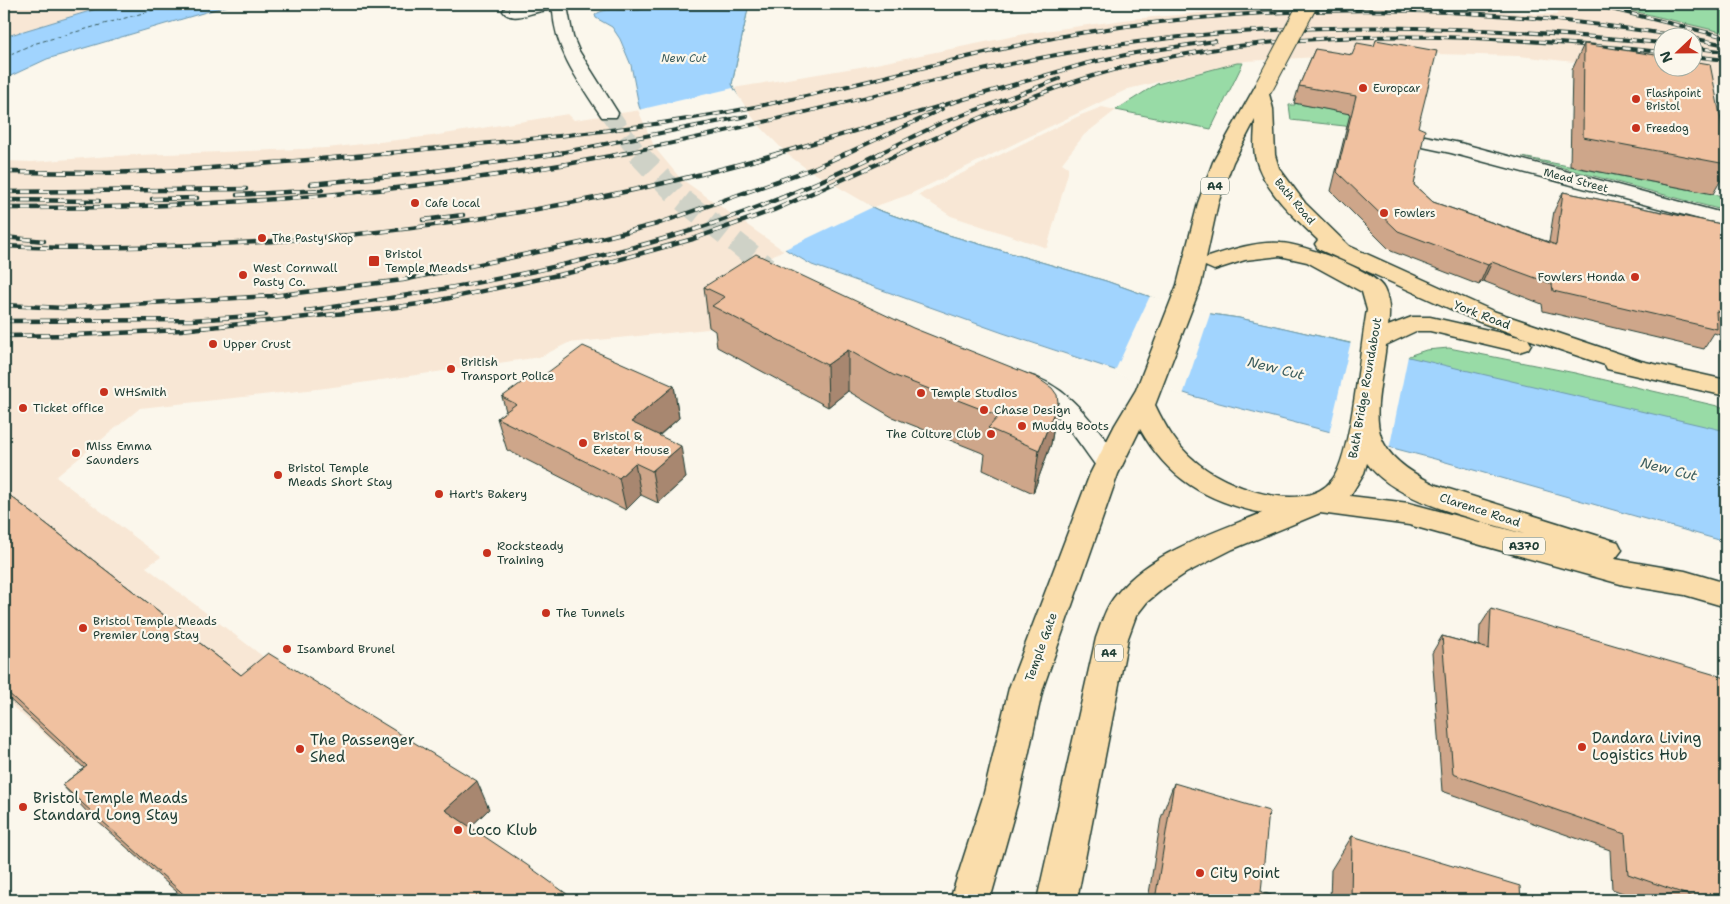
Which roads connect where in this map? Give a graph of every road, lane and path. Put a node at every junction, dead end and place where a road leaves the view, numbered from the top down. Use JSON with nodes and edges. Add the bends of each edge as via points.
{"nodes":[{"id":1,"x":549,"y":4,"type":"edge"},
{"id":2,"x":1308,"y":4,"type":"edge"},
{"id":3,"x":510,"y":11,"type":"dead end"},
{"id":4,"x":1262,"y":89,"type":"junction"},
{"id":5,"x":609,"y":113,"type":"tunnel mouth"},
{"id":6,"x":1424,"y":142,"type":"edge"},
{"id":7,"x":1726,"y":220,"type":"edge"},
{"id":8,"x":1338,"y":248,"type":"junction"},
{"id":9,"x":1214,"y":263,"type":"junction"},
{"id":10,"x":1188,"y":286,"type":"junction"},
{"id":11,"x":1373,"y":289,"type":"junction"},
{"id":12,"x":1380,"y":334,"type":"junction"},
{"id":13,"x":1632,"y":366,"type":"junction"},
{"id":14,"x":1003,"y":374,"type":"edge"},
{"id":15,"x":1726,"y":388,"type":"edge"},
{"id":16,"x":1146,"y":398,"type":"junction"},
{"id":17,"x":1362,"y":421,"type":"junction"},
{"id":18,"x":1108,"y":463,"type":"junction"},
{"id":19,"x":1310,"y":506,"type":"junction"},
{"id":20,"x":1685,"y":583,"type":"junction"},
{"id":21,"x":1726,"y":595,"type":"edge"},
{"id":22,"x":970,"y":900,"type":"edge"},
{"id":23,"x":1057,"y":900,"type":"edge"}],
"edges":[{"from":1,"to":3,"type":"street"},
{"from":1,"to":5,"type":"street","via":[[560,9],[566,44]]},
{"from":2,"to":4,"type":"highway","number":"A4","bridge":true},
{"from":4,"to":8,"type":"highway","name":"Bath Road","number":"A4","via":[[1265,156],[1271,171],[1304,214]]},
{"from":4,"to":10,"type":"highway","number":"A4","via":[[1223,162],[1208,203]]},
{"from":6,"to":7,"type":"street","name":"Mead Street"},
{"from":8,"to":9,"type":"highway","via":[[1304,237],[1272,232],[1233,242]]},
{"from":8,"to":11,"type":"highway","name":"Bath Road","number":"A4"},
{"from":8,"to":13,"type":"highway","name":"York Road","via":[[1485,316]]},
{"from":9,"to":10,"type":"highway","via":[[1209,272]]},
{"from":9,"to":11,"type":"highway","via":[[1260,249],[1291,249],[1332,264]]},
{"from":10,"to":16,"type":"highway","number":"A4"},
{"from":11,"to":12,"type":"highway","name":"Bath Bridge Roundabout","number":"A4","via":[[1379,310]]},
{"from":12,"to":13,"type":"highway","name":"York Road","via":[[1412,324],[1430,324]]},
{"from":12,"to":17,"type":"highway","name":"Bath Bridge Roundabout","number":"A4"},
{"from":13,"to":15,"type":"highway","name":"York Road"},
{"from":14,"to":18,"type":"street","via":[[1030,384],[1064,405]]},
{"from":16,"to":18,"type":"highway","name":"Temple Gate","number":"A4"},
{"from":16,"to":19,"type":"highway","via":[[1150,426],[1172,456],[1202,482],[1230,496],[1261,505]]},
{"from":17,"to":19,"type":"highway","name":"Bath Bridge Roundabout","number":"A4","via":[[1354,460],[1341,488]]},
{"from":17,"to":20,"type":"highway","name":"Clarence Road","number":"A370","via":[[1378,461],[1401,480],[1426,492],[1631,558]]},
{"from":18,"to":22,"type":"highway","name":"Temple Gate","number":"A4","via":[[1026,688],[1001,797]]},
{"from":19,"to":20,"type":"highway","name":"Clarence Road","number":"A370","via":[[1409,514],[1624,573]]},
{"from":19,"to":23,"type":"highway","number":"A4","via":[[1178,564],[1134,596],[1122,610],[1112,638]]},
{"from":20,"to":21,"type":"highway","name":"Clarence Road","number":"A370"}]}
